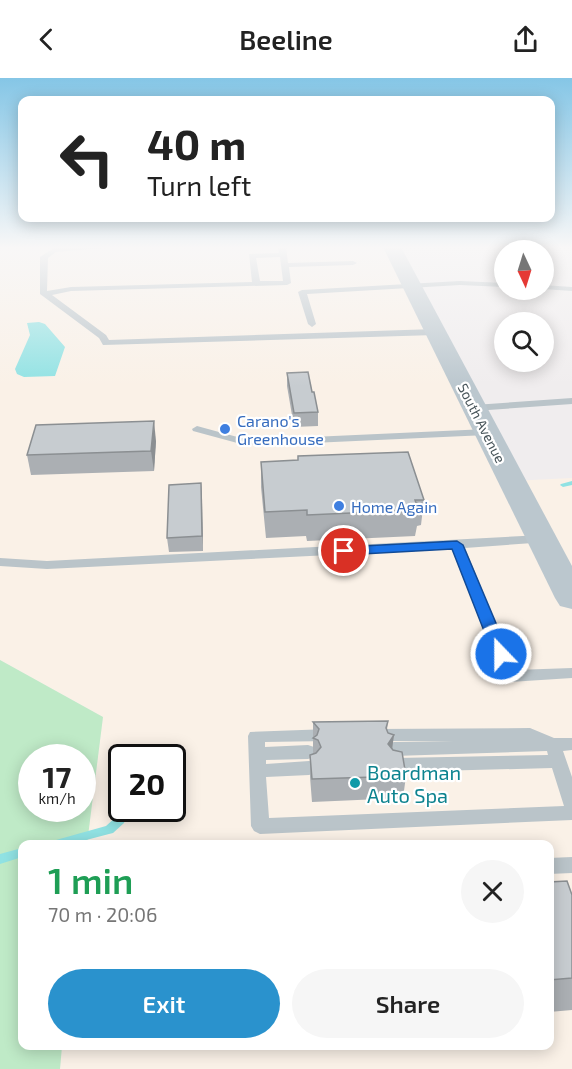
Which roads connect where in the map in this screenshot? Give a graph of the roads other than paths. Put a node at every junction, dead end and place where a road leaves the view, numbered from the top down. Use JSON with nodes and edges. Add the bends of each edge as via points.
{"nodes":[{"id":1,"x":49,"y":293,"type":"edge"},
{"id":2,"x":302,"y":293,"type":"edge"},
{"id":3,"x":416,"y":293,"type":"edge"},
{"id":4,"x":45,"y":294,"type":"joint"},
{"id":5,"x":312,"y":324,"type":"dead end"},
{"id":6,"x":435,"y":332,"type":"junction"},
{"id":7,"x":572,"y":401,"type":"edge"},
{"id":8,"x":474,"y":408,"type":"junction"},
{"id":9,"x":196,"y":429,"type":"dead end"},
{"id":10,"x":487,"y":432,"type":"junction"},
{"id":11,"x":542,"y":539,"type":"junction"},
{"id":12,"x":457,"y":545,"type":"junction"},
{"id":13,"x":0,"y":562,"type":"edge"},
{"id":14,"x":572,"y":598,"type":"edge"},
{"id":15,"x":572,"y":673,"type":"edge"},
{"id":16,"x":572,"y":744,"type":"edge"},
{"id":17,"x":555,"y":753,"type":"junction"},
{"id":18,"x":396,"y":757,"type":"edge"},
{"id":19,"x":309,"y":760,"type":"edge"},
{"id":20,"x":257,"y":762,"type":"junction"},
{"id":21,"x":572,"y":804,"type":"edge"},
{"id":22,"x":572,"y":813,"type":"edge"},
{"id":23,"x":572,"y":865,"type":"edge"},
{"id":24,"x":554,"y":866,"type":"edge"}],
"edges":[{"from":1,"to":4,"type":"lane"},
{"from":2,"to":5,"type":"lane"},
{"from":3,"to":6,"type":"main road","name":"South Avenue"},
{"from":4,"to":6,"type":"lane","via":[[103,336],[106,343]]},
{"from":6,"to":8,"type":"main road","name":"South Avenue"},
{"from":7,"to":8,"type":"lane"},
{"from":8,"to":10,"type":"main road","name":"South Avenue"},
{"from":9,"to":10,"type":"lane","via":[[241,441],[268,442]]},
{"from":10,"to":11,"type":"main road","name":"South Avenue"},
{"from":11,"to":12,"type":"lane"},
{"from":11,"to":14,"type":"main road","name":"South Avenue"},
{"from":12,"to":13,"type":"lane","via":[[47,566]]},
{"from":12,"to":15,"type":"lane","via":[[510,676]]},
{"from":16,"to":17,"type":"lane"},
{"from":17,"to":18,"type":"lane"},
{"from":17,"to":20,"type":"lane","via":[[530,734],[256,736]]},
{"from":17,"to":21,"type":"lane"},
{"from":19,"to":20,"type":"lane"},
{"from":20,"to":22,"type":"lane","via":[[260,826]]},
{"from":23,"to":24,"type":"lane"}]}
